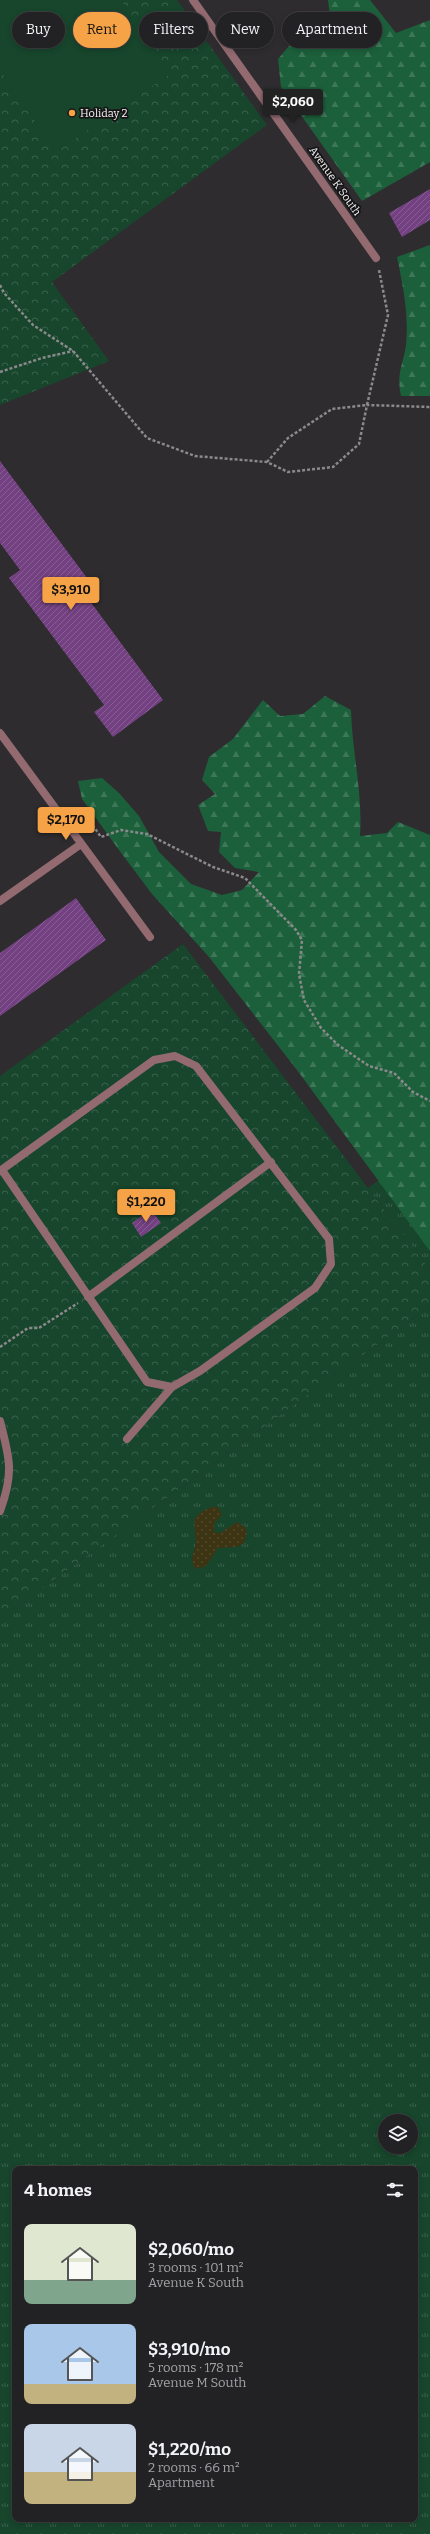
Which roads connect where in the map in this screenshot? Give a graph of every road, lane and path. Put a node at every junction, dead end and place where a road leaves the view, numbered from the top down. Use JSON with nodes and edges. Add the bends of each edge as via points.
{"nodes":[{"id":1,"x":193,"y":0,"type":"edge"},
{"id":2,"x":376,"y":258,"type":"joint"},
{"id":3,"x":0,"y":284,"type":"edge"},
{"id":4,"x":73,"y":351,"type":"junction"},
{"id":5,"x":0,"y":372,"type":"edge"},
{"id":6,"x":368,"y":405,"type":"junction"},
{"id":7,"x":430,"y":407,"type":"edge"},
{"id":8,"x":267,"y":462,"type":"junction"},
{"id":9,"x":0,"y":733,"type":"edge"},
{"id":10,"x":69,"y":828,"type":"junction"},
{"id":11,"x":81,"y":844,"type":"junction"},
{"id":12,"x":0,"y":902,"type":"edge"},
{"id":13,"x":150,"y":937,"type":"dead end"},
{"id":14,"x":430,"y":1102,"type":"edge"},
{"id":15,"x":272,"y":1162,"type":"junction"},
{"id":16,"x":1,"y":1170,"type":"edge"},
{"id":17,"x":88,"y":1297,"type":"junction"},
{"id":18,"x":0,"y":1347,"type":"edge"},
{"id":19,"x":172,"y":1387,"type":"junction"},
{"id":20,"x":0,"y":1421,"type":"edge"},
{"id":21,"x":127,"y":1439,"type":"dead end"},
{"id":22,"x":0,"y":1511,"type":"edge"}],
"edges":[{"from":1,"to":2,"type":"street","name":"Avenue K South"},
{"from":2,"to":6,"type":"path","via":[[388,315]]},
{"from":3,"to":4,"type":"path","via":[[4,293],[33,325]]},
{"from":4,"to":5,"type":"path"},
{"from":4,"to":8,"type":"path","via":[[147,438],[195,456]]},
{"from":6,"to":7,"type":"path"},
{"from":6,"to":8,"type":"path","via":[[332,409],[288,438]]},
{"from":6,"to":8,"type":"path","via":[[359,444],[333,467],[288,472]]},
{"from":9,"to":10,"type":"street"},
{"from":10,"to":11,"type":"street"},
{"from":10,"to":14,"type":"path","via":[[86,816],[101,837],[121,830],[147,834],[213,867],[245,878],[296,930],[302,940],[299,974],[304,1000],[320,1028],[362,1062],[394,1073],[412,1092]]},
{"from":11,"to":12,"type":"street"},
{"from":11,"to":13,"type":"street"},
{"from":15,"to":16,"type":"street","via":[[196,1066],[175,1056],[154,1060]]},
{"from":15,"to":17,"type":"street"},
{"from":15,"to":19,"type":"street","via":[[329,1239],[331,1264],[315,1288],[200,1371]]},
{"from":16,"to":17,"type":"street"},
{"from":17,"to":18,"type":"path","via":[[39,1328],[28,1328]]},
{"from":17,"to":19,"type":"street","via":[[147,1382]]},
{"from":19,"to":21,"type":"street"},
{"from":20,"to":22,"type":"street","via":[[9,1458],[9,1487]]}]}
